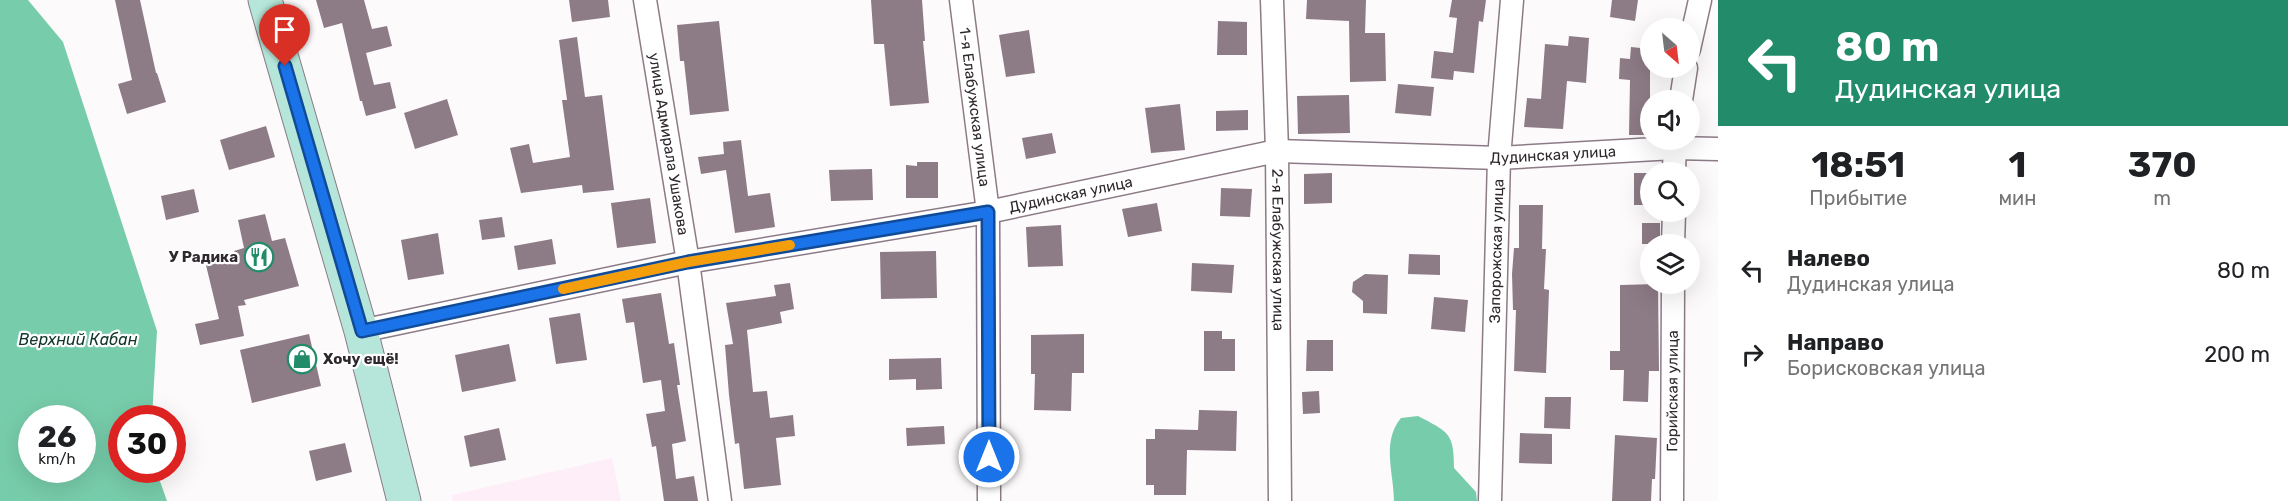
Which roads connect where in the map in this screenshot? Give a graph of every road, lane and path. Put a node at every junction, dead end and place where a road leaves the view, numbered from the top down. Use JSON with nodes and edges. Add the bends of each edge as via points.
{"nodes":[{"id":1,"x":266,"y":0,"type":"edge"},
{"id":2,"x":645,"y":0,"type":"edge"},
{"id":3,"x":961,"y":0,"type":"edge"},
{"id":4,"x":1272,"y":0,"type":"edge"},
{"id":5,"x":1512,"y":0,"type":"edge"},
{"id":6,"x":1700,"y":0,"type":"edge"},
{"id":7,"x":1696,"y":18,"type":"edge"},
{"id":8,"x":1640,"y":147,"type":"edge"},
{"id":9,"x":1700,"y":147,"type":"edge"},
{"id":10,"x":1718,"y":149,"type":"edge"},
{"id":11,"x":1277,"y":151,"type":"junction"},
{"id":12,"x":1499,"y":158,"type":"junction"},
{"id":13,"x":988,"y":212,"type":"junction"},
{"id":14,"x":688,"y":262,"type":"junction"},
{"id":15,"x":1673,"y":294,"type":"edge"},
{"id":16,"x":362,"y":331,"type":"junction"},
{"id":17,"x":404,"y":501,"type":"edge"},
{"id":18,"x":720,"y":501,"type":"edge"},
{"id":19,"x":989,"y":501,"type":"edge"},
{"id":20,"x":1280,"y":501,"type":"edge"},
{"id":21,"x":1490,"y":501,"type":"edge"},
{"id":22,"x":1671,"y":501,"type":"edge"}],
"edges":[{"from":1,"to":16,"type":"street"},
{"from":2,"to":14,"type":"street","name":"улица Адмирала Ушакова"},
{"from":3,"to":13,"type":"street","name":"1-я Елабужская улица"},
{"from":4,"to":11,"type":"street","name":"2-я Елабужская улица"},
{"from":5,"to":12,"type":"street","name":"Запорожская улица"},
{"from":6,"to":7,"type":"street"},
{"from":8,"to":12,"type":"street","name":"Дудинская улица"},
{"from":9,"to":10,"type":"street","name":"Дудинская улица"},
{"from":11,"to":12,"type":"street","name":"Дудинская улица"},
{"from":11,"to":13,"type":"street","name":"Дудинская улица"},
{"from":11,"to":20,"type":"street","name":"2-я Елабужская улица"},
{"from":12,"to":21,"type":"street","name":"Запорожская улица"},
{"from":13,"to":14,"type":"street","name":"Дудинская улица"},
{"from":13,"to":19,"type":"street","name":"1-я Елабужская улица"},
{"from":14,"to":16,"type":"street","name":"Дудинская улица"},
{"from":14,"to":18,"type":"street","name":"улица Адмирала Ушакова"},
{"from":15,"to":22,"type":"street","name":"Горийская улица"},
{"from":16,"to":17,"type":"street"}]}
